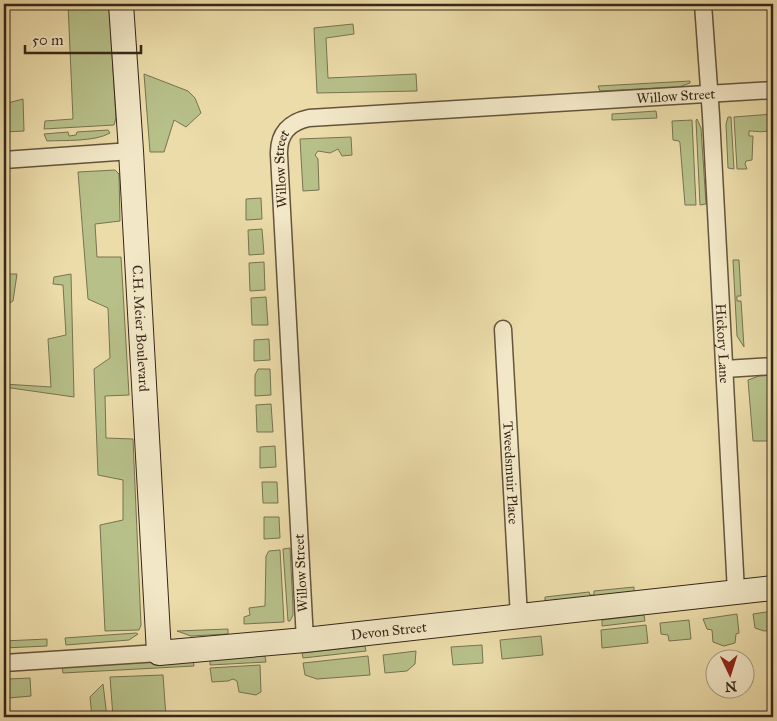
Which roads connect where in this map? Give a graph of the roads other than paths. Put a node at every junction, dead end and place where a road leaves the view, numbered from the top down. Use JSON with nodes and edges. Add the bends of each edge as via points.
{"nodes":[{"id":1,"x":121,"y":4,"type":"edge"},
{"id":2,"x":703,"y":4,"type":"edge"},
{"id":3,"x":773,"y":90,"type":"edge"},
{"id":4,"x":710,"y":94,"type":"junction"},
{"id":5,"x":131,"y":152,"type":"junction"},
{"id":6,"x":4,"y":160,"type":"edge"},
{"id":7,"x":503,"y":329,"type":"dead end"},
{"id":8,"x":773,"y":366,"type":"edge"},
{"id":9,"x":725,"y":369,"type":"junction"},
{"id":10,"x":773,"y":588,"type":"edge"},
{"id":11,"x":736,"y":592,"type":"junction"},
{"id":12,"x":519,"y":617,"type":"junction"},
{"id":13,"x":305,"y":640,"type":"junction"},
{"id":14,"x":159,"y":653,"type":"junction"},
{"id":15,"x":4,"y":663,"type":"edge"}],
"edges":[{"from":1,"to":5,"type":"street","name":"C.H. Meier Boulevard"},
{"from":2,"to":4,"type":"street","name":"Hickory Lane"},
{"from":3,"to":4,"type":"street","name":"Willow Street"},
{"from":4,"to":9,"type":"street","name":"Hickory Lane"},
{"from":4,"to":13,"type":"street","name":"Willow Street","via":[[309,118],[296,121],[287,129],[281,138],[279,155]]},
{"from":5,"to":6,"type":"street"},
{"from":5,"to":14,"type":"street","name":"C.H. Meier Boulevard"},
{"from":7,"to":12,"type":"street","name":"Tweedsmuir Place"},
{"from":8,"to":9,"type":"street"},
{"from":9,"to":11,"type":"street","name":"Hickory Lane"},
{"from":10,"to":11,"type":"street","name":"Devon Street"},
{"from":11,"to":12,"type":"street","name":"Devon Street"},
{"from":12,"to":13,"type":"street","name":"Devon Street"},
{"from":13,"to":14,"type":"street","name":"Devon Street"},
{"from":14,"to":15,"type":"street","name":"Devon Street"}]}
